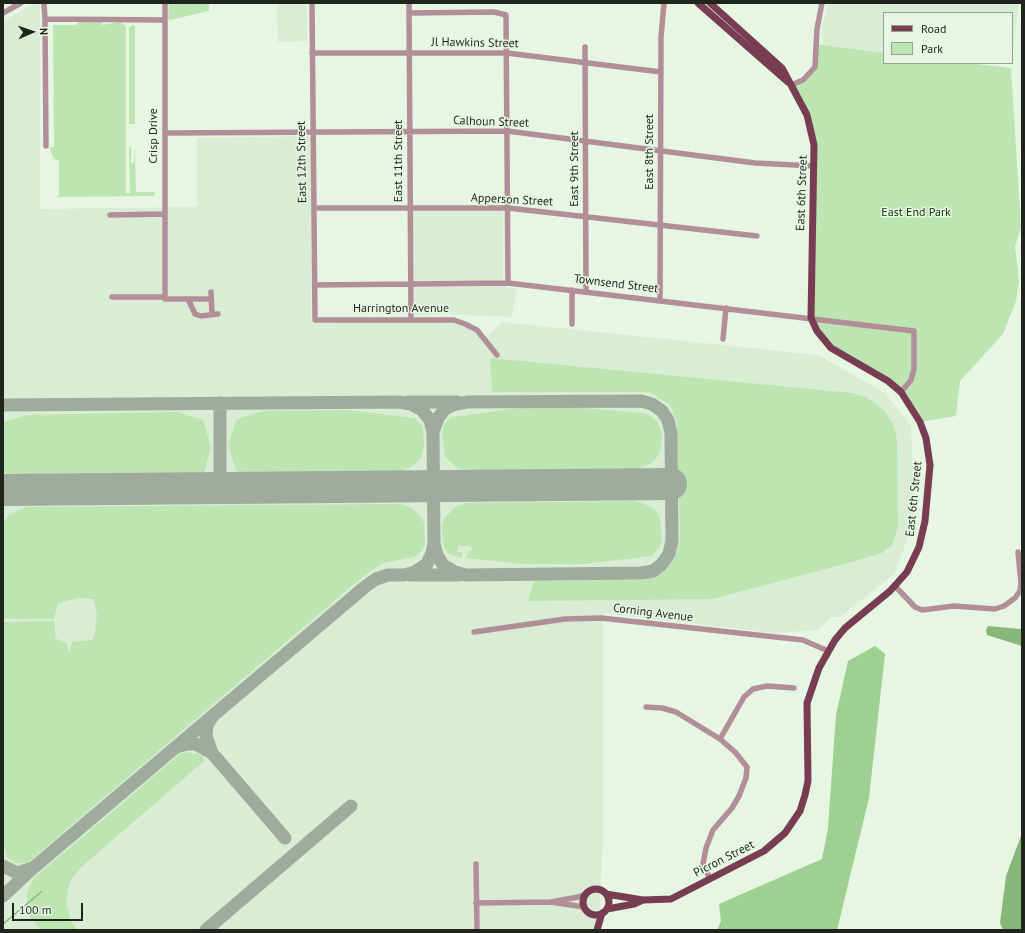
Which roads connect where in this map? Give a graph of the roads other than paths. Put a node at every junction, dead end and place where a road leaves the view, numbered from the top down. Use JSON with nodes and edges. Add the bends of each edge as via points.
{"nodes":[{"id":1,"x":21,"y":3,"type":"edge"},
{"id":2,"x":44,"y":3,"type":"edge"},
{"id":3,"x":165,"y":3,"type":"edge"},
{"id":4,"x":312,"y":3,"type":"edge"},
{"id":5,"x":409,"y":3,"type":"edge"},
{"id":6,"x":664,"y":3,"type":"edge"},
{"id":7,"x":698,"y":3,"type":"edge"},
{"id":8,"x":710,"y":3,"type":"edge"},
{"id":9,"x":822,"y":3,"type":"edge"},
{"id":10,"x":409,"y":13,"type":"junction"},
{"id":11,"x":3,"y":14,"type":"edge"},
{"id":12,"x":45,"y":19,"type":"junction"},
{"id":13,"x":164,"y":20,"type":"junction"},
{"id":14,"x":585,"y":47,"type":"dead end"},
{"id":15,"x":507,"y":52,"type":"junction"},
{"id":16,"x":312,"y":53,"type":"junction"},
{"id":17,"x":409,"y":53,"type":"junction"},
{"id":18,"x":585,"y":62,"type":"junction"},
{"id":19,"x":661,"y":72,"type":"junction"},
{"id":20,"x":791,"y":85,"type":"junction"},
{"id":21,"x":410,"y":131,"type":"junction"},
{"id":22,"x":507,"y":131,"type":"junction"},
{"id":23,"x":313,"y":132,"type":"junction"},
{"id":24,"x":165,"y":133,"type":"junction"},
{"id":25,"x":585,"y":141,"type":"junction"},
{"id":26,"x":46,"y":146,"type":"dead end"},
{"id":27,"x":661,"y":151,"type":"junction"},
{"id":28,"x":814,"y":166,"type":"junction"},
{"id":29,"x":314,"y":208,"type":"junction"},
{"id":30,"x":410,"y":208,"type":"junction"},
{"id":31,"x":508,"y":208,"type":"junction"},
{"id":32,"x":165,"y":214,"type":"junction"},
{"id":33,"x":110,"y":215,"type":"dead end"},
{"id":34,"x":586,"y":217,"type":"junction"},
{"id":35,"x":660,"y":226,"type":"junction"},
{"id":36,"x":757,"y":236,"type":"dead end"},
{"id":37,"x":508,"y":283,"type":"junction"},
{"id":38,"x":411,"y":284,"type":"junction"},
{"id":39,"x":314,"y":285,"type":"junction"},
{"id":40,"x":572,"y":290,"type":"junction"},
{"id":41,"x":586,"y":292,"type":"junction"},
{"id":42,"x":112,"y":297,"type":"dead end"},
{"id":43,"x":165,"y":297,"type":"junction"},
{"id":44,"x":191,"y":298,"type":"junction"},
{"id":45,"x":660,"y":301,"type":"junction"},
{"id":46,"x":726,"y":308,"type":"junction"},
{"id":47,"x":811,"y":318,"type":"junction"},
{"id":48,"x":411,"y":319,"type":"junction"},
{"id":49,"x":315,"y":320,"type":"joint"},
{"id":50,"x":572,"y":324,"type":"dead end"},
{"id":51,"x":723,"y":339,"type":"dead end"},
{"id":52,"x":497,"y":355,"type":"dead end"},
{"id":53,"x":901,"y":392,"type":"junction"},
{"id":54,"x":1018,"y":552,"type":"dead end"},
{"id":55,"x":895,"y":586,"type":"junction"},
{"id":56,"x":474,"y":632,"type":"dead end"},
{"id":57,"x":828,"y":651,"type":"junction"},
{"id":58,"x":794,"y":688,"type":"dead end"},
{"id":59,"x":646,"y":707,"type":"dead end"},
{"id":60,"x":720,"y":739,"type":"junction"},
{"id":61,"x":800,"y":811,"type":"joint"},
{"id":62,"x":476,"y":864,"type":"dead end"},
{"id":63,"x":710,"y":879,"type":"junction"},
{"id":64,"x":586,"y":894,"type":"junction"},
{"id":65,"x":606,"y":894,"type":"junction"},
{"id":66,"x":643,"y":900,"type":"junction"},
{"id":67,"x":551,"y":902,"type":"junction"},
{"id":68,"x":476,"y":903,"type":"junction"},
{"id":69,"x":584,"y":907,"type":"junction"},
{"id":70,"x":604,"y":911,"type":"junction"},
{"id":71,"x":591,"y":914,"type":"junction"},
{"id":72,"x":477,"y":930,"type":"edge"},
{"id":73,"x":596,"y":930,"type":"edge"}],
"edges":[{"from":1,"to":11,"type":"street"},
{"from":2,"to":12,"type":"street"},
{"from":3,"to":13,"type":"street","name":"Crisp Drive"},
{"from":4,"to":16,"type":"street","name":"East 12th Street"},
{"from":5,"to":10,"type":"street","name":"East 11th Street"},
{"from":6,"to":19,"type":"street","name":"East 8th Street"},
{"from":7,"to":20,"type":"main road"},
{"from":8,"to":20,"type":"main road","via":[[782,68]]},
{"from":9,"to":20,"type":"street","via":[[817,28],[815,68],[803,80]]},
{"from":10,"to":15,"type":"street","via":[[504,14],[507,17]]},
{"from":10,"to":17,"type":"street","name":"East 11th Street"},
{"from":12,"to":13,"type":"street"},
{"from":12,"to":26,"type":"street"},
{"from":13,"to":24,"type":"street","name":"Crisp Drive"},
{"from":14,"to":18,"type":"street","name":"East 9th Street"},
{"from":15,"to":17,"type":"street","name":"Jl Hawkins Street"},
{"from":15,"to":18,"type":"street","name":"Jl Hawkins Street"},
{"from":15,"to":22,"type":"street"},
{"from":16,"to":17,"type":"street","name":"Jl Hawkins Street"},
{"from":16,"to":23,"type":"street","name":"East 12th Street"},
{"from":17,"to":21,"type":"street","name":"East 11th Street"},
{"from":18,"to":19,"type":"street","name":"Jl Hawkins Street"},
{"from":18,"to":25,"type":"street","name":"East 9th Street"},
{"from":19,"to":27,"type":"street","name":"East 8th Street"},
{"from":20,"to":28,"type":"main road","name":"East 6th Street","via":[[807,115],[814,145]]},
{"from":21,"to":22,"type":"street","name":"Calhoun Street"},
{"from":21,"to":23,"type":"street","name":"Calhoun Street"},
{"from":21,"to":30,"type":"street","name":"East 11th Street"},
{"from":22,"to":25,"type":"street","name":"Calhoun Street"},
{"from":22,"to":31,"type":"street"},
{"from":23,"to":24,"type":"street","name":"Calhoun Street"},
{"from":23,"to":29,"type":"street","name":"East 12th Street"},
{"from":24,"to":32,"type":"street","name":"Crisp Drive"},
{"from":25,"to":27,"type":"street","name":"Calhoun Street"},
{"from":25,"to":34,"type":"street","name":"East 9th Street"},
{"from":27,"to":28,"type":"street","name":"Calhoun Street","via":[[755,163]]},
{"from":27,"to":35,"type":"street","name":"East 8th Street"},
{"from":28,"to":47,"type":"main road","name":"East 6th Street"},
{"from":29,"to":30,"type":"street","name":"Apperson Street"},
{"from":29,"to":39,"type":"street","name":"East 12th Street"},
{"from":30,"to":31,"type":"street","name":"Apperson Street"},
{"from":30,"to":38,"type":"street","name":"East 11th Street"},
{"from":31,"to":34,"type":"street","name":"Apperson Street"},
{"from":31,"to":37,"type":"street"},
{"from":32,"to":33,"type":"street"},
{"from":32,"to":43,"type":"street","name":"Crisp Drive"},
{"from":34,"to":35,"type":"street","name":"Apperson Street"},
{"from":34,"to":41,"type":"street","name":"East 9th Street"},
{"from":35,"to":36,"type":"street","name":"Apperson Street"},
{"from":35,"to":45,"type":"street","name":"East 8th Street"},
{"from":37,"to":38,"type":"street","name":"Townsend Street"},
{"from":37,"to":40,"type":"street","name":"Townsend Street"},
{"from":38,"to":39,"type":"street","name":"Townsend Street"},
{"from":38,"to":48,"type":"street","name":"East 11th Street"},
{"from":39,"to":49,"type":"street","name":"East 12th Street"},
{"from":40,"to":41,"type":"street","name":"Townsend Street"},
{"from":40,"to":50,"type":"street"},
{"from":41,"to":45,"type":"street","name":"Townsend Street"},
{"from":42,"to":43,"type":"street"},
{"from":43,"to":44,"type":"street"},
{"from":44,"to":44,"type":"street","via":[[210,295],[215,314],[195,314]]},
{"from":45,"to":46,"type":"street","name":"Townsend Street"},
{"from":46,"to":47,"type":"street","name":"Townsend Street"},
{"from":46,"to":51,"type":"street"},
{"from":47,"to":53,"type":"main road","name":"East 6th Street","via":[[831,348],[877,374]]},
{"from":47,"to":53,"type":"street","name":"Townsend Street","via":[[914,331],[914,369],[911,380]]},
{"from":48,"to":49,"type":"street","name":"Harrington Avenue"},
{"from":48,"to":52,"type":"street","name":"Harrington Avenue","via":[[454,320],[465,324],[482,335]]},
{"from":53,"to":55,"type":"main road","name":"East 6th Street","via":[[920,422],[926,438],[930,465],[925,521],[919,547],[907,572]]},
{"from":54,"to":55,"type":"street","via":[[1020,591],[1004,606],[995,609],[954,606],[922,610],[913,605]]},
{"from":55,"to":57,"type":"main road","name":"East 6th Street","via":[[845,628]]},
{"from":56,"to":57,"type":"street","name":"Corning Avenue","via":[[565,619],[602,618],[803,640]]},
{"from":57,"to":61,"type":"main road","name":"East 6th Street","via":[[813,681],[807,702],[808,781]]},
{"from":58,"to":60,"type":"street","via":[[767,686],[753,689],[744,697]]},
{"from":59,"to":60,"type":"street","via":[[673,711]]},
{"from":60,"to":63,"type":"street","via":[[742,759],[747,767],[747,773],[734,804],[711,834],[704,864]]},
{"from":61,"to":63,"type":"main road","name":"Picron Street","via":[[785,833],[764,851]]},
{"from":62,"to":68,"type":"street"},
{"from":63,"to":66,"type":"main road","name":"Picron Street","via":[[671,899]]},
{"from":64,"to":65,"type":"main road","via":[[596,889]]},
{"from":64,"to":67,"type":"street","via":[[578,898]]},
{"from":64,"to":69,"type":"main road","via":[[583,900]]},
{"from":65,"to":66,"type":"main road","name":"Picron Street"},
{"from":65,"to":70,"type":"main road","via":[[609,903]]},
{"from":66,"to":70,"type":"main road","name":"Picron Street"},
{"from":67,"to":68,"type":"street"},
{"from":67,"to":69,"type":"street"},
{"from":68,"to":72,"type":"street"},
{"from":69,"to":71,"type":"main road"},
{"from":70,"to":71,"type":"main road"},
{"from":70,"to":73,"type":"main road"},
{"from":71,"to":73,"type":"main road"}]}
